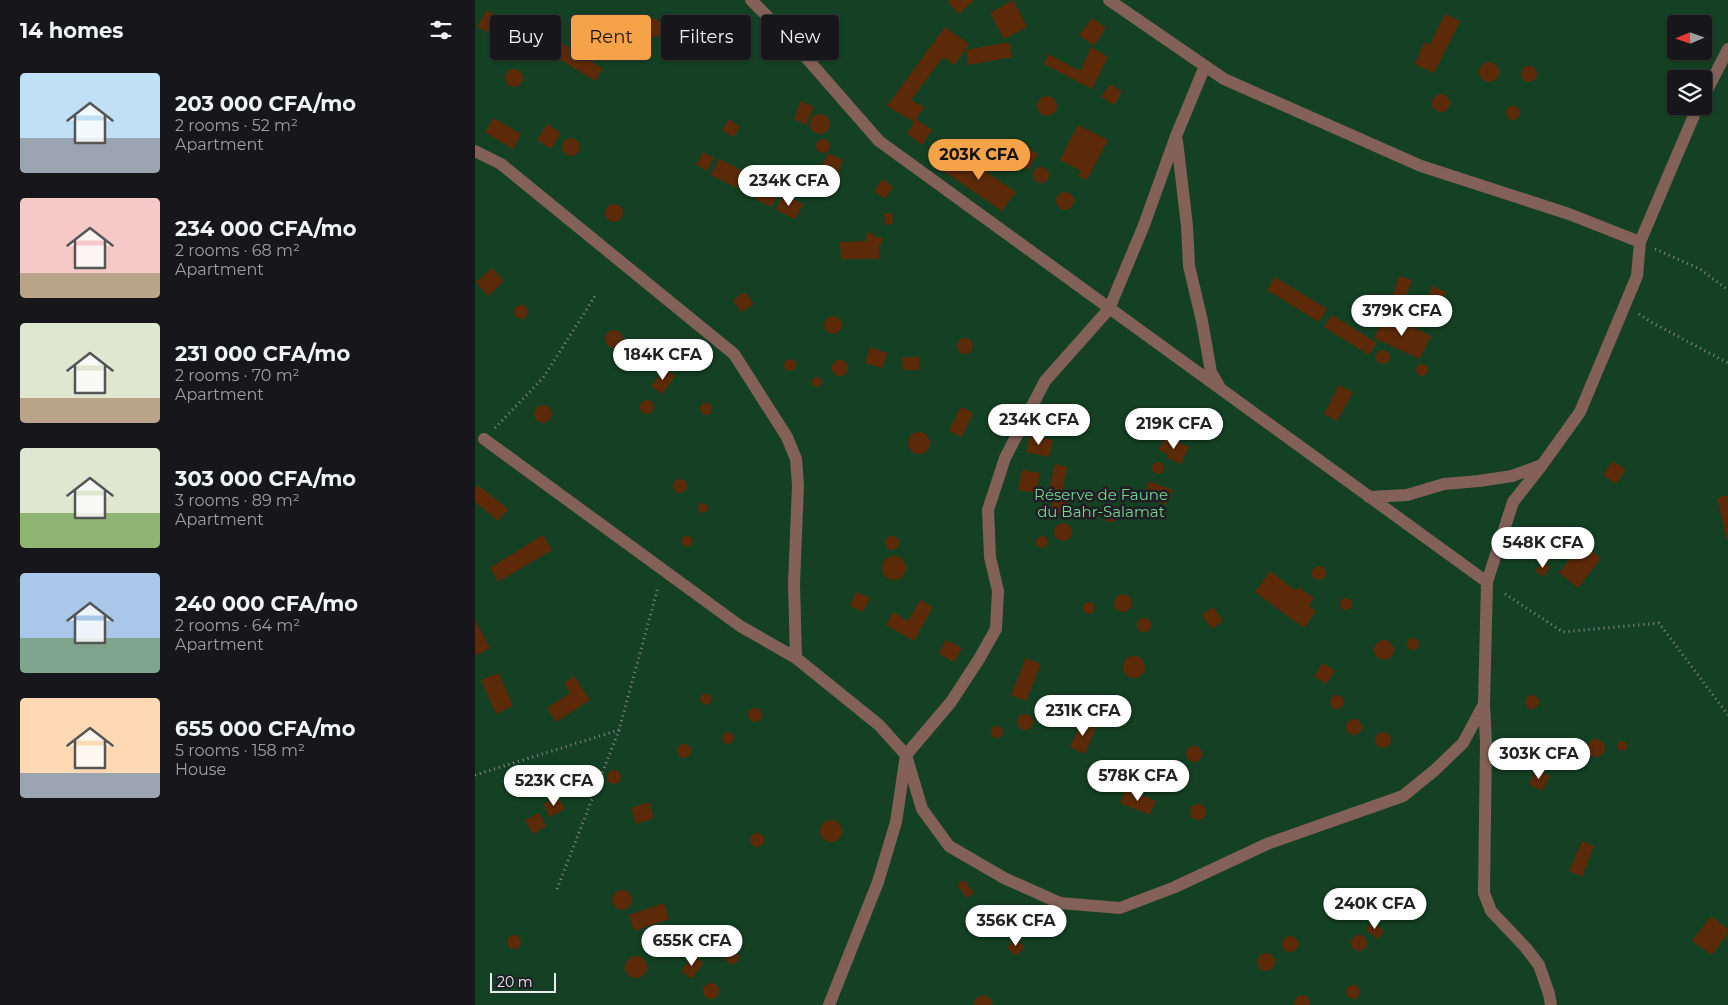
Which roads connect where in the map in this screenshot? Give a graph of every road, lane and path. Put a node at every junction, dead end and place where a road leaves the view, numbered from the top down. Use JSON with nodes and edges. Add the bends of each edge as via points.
{"nodes":[{"id":1,"x":751,"y":0,"type":"edge"},
{"id":2,"x":1109,"y":0,"type":"edge"},
{"id":3,"x":1728,"y":49,"type":"edge"},
{"id":4,"x":1205,"y":66,"type":"junction"},
{"id":5,"x":1712,"y":80,"type":"edge"},
{"id":6,"x":1694,"y":115,"type":"edge"},
{"id":7,"x":1176,"y":136,"type":"junction"},
{"id":8,"x":475,"y":151,"type":"edge"},
{"id":9,"x":1640,"y":242,"type":"junction"},
{"id":10,"x":1728,"y":290,"type":"edge"},
{"id":11,"x":595,"y":296,"type":"dead end"},
{"id":12,"x":1626,"y":305,"type":"junction"},
{"id":13,"x":1109,"y":309,"type":"junction"},
{"id":14,"x":1728,"y":363,"type":"edge"},
{"id":15,"x":1221,"y":390,"type":"junction"},
{"id":16,"x":484,"y":439,"type":"joint"},
{"id":17,"x":1542,"y":465,"type":"junction"},
{"id":18,"x":1369,"y":497,"type":"junction"},
{"id":19,"x":663,"y":569,"type":"junction"},
{"id":20,"x":1487,"y":582,"type":"junction"},
{"id":21,"x":796,"y":658,"type":"junction"},
{"id":22,"x":1484,"y":704,"type":"junction"},
{"id":23,"x":1728,"y":715,"type":"edge"},
{"id":24,"x":619,"y":730,"type":"junction"},
{"id":25,"x":906,"y":755,"type":"junction"},
{"id":26,"x":475,"y":775,"type":"edge"},
{"id":27,"x":557,"y":889,"type":"dead end"},
{"id":28,"x":829,"y":1005,"type":"edge"},
{"id":29,"x":1551,"y":1005,"type":"edge"}],
"edges":[{"from":1,"to":13,"type":"street","via":[[789,38],[879,141]]},
{"from":2,"to":4,"type":"street"},
{"from":3,"to":5,"type":"street"},
{"from":4,"to":7,"type":"street"},
{"from":4,"to":9,"type":"street","via":[[1224,79],[1421,166],[1569,214]]},
{"from":6,"to":9,"type":"street"},
{"from":7,"to":13,"type":"street","via":[[1145,225]]},
{"from":7,"to":15,"type":"street","via":[[1189,266],[1211,372]]},
{"from":8,"to":21,"type":"street","via":[[501,164],[734,354],[787,437],[796,459],[798,485]]},
{"from":9,"to":10,"type":"path","via":[[1700,269]]},
{"from":9,"to":12,"type":"street","via":[[1637,276]]},
{"from":11,"to":16,"type":"path","via":[[543,378]]},
{"from":12,"to":14,"type":"path"},
{"from":12,"to":17,"type":"street","via":[[1580,412]]},
{"from":13,"to":15,"type":"street"},
{"from":13,"to":25,"type":"street","via":[[1045,381],[1005,458],[988,510],[990,557],[999,591],[996,629],[951,702]]},
{"from":15,"to":18,"type":"street"},
{"from":16,"to":19,"type":"street"},
{"from":17,"to":18,"type":"street","via":[[1512,476],[1444,484],[1407,494]]},
{"from":17,"to":20,"type":"street","via":[[1513,502]]},
{"from":18,"to":20,"type":"street"},
{"from":19,"to":21,"type":"street","via":[[740,626]]},
{"from":19,"to":24,"type":"path"},
{"from":20,"to":22,"type":"street"},
{"from":20,"to":23,"type":"path","via":[[1563,632],[1659,623]]},
{"from":21,"to":25,"type":"street","via":[[879,725]]},
{"from":22,"to":25,"type":"street","via":[[1463,743],[1403,796],[1267,844],[1175,887],[1120,908],[1060,903],[1004,878],[949,846],[922,809]]},
{"from":22,"to":29,"type":"street","via":[[1484,893],[1491,911],[1539,965]]},
{"from":24,"to":26,"type":"path"},
{"from":24,"to":27,"type":"path"},
{"from":25,"to":28,"type":"street","via":[[896,822],[878,882]]}]}
